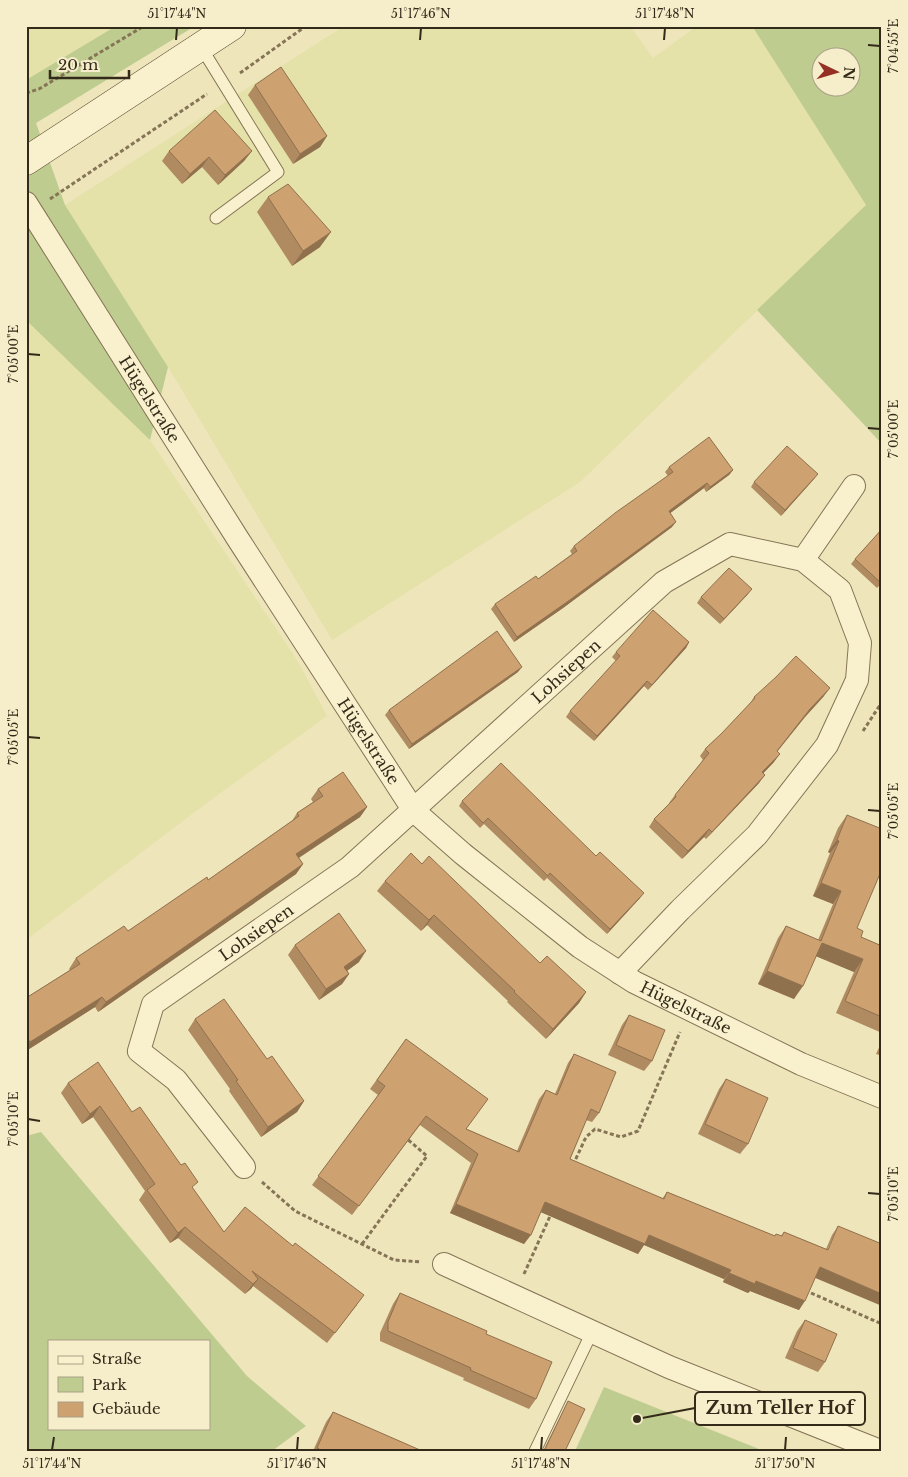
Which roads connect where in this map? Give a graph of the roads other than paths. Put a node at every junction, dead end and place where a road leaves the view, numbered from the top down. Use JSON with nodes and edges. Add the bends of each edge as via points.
{"nodes":[{"id":1,"x":232,"y":26,"type":"edge"},
{"id":2,"x":201,"y":47,"type":"junction"},
{"id":3,"x":26,"y":161,"type":"edge"},
{"id":4,"x":29,"y":207,"type":"edge"},
{"id":5,"x":216,"y":218,"type":"dead end"},
{"id":6,"x":854,"y":486,"type":"dead end"},
{"id":7,"x":803,"y":560,"type":"junction"},
{"id":8,"x":414,"y":811,"type":"junction"},
{"id":9,"x":620,"y":973,"type":"junction"},
{"id":10,"x":882,"y":1097,"type":"edge"},
{"id":11,"x":244,"y":1167,"type":"road end"},
{"id":12,"x":444,"y":1264,"type":"road end"},
{"id":13,"x":592,"y":1332,"type":"junction"},
{"id":14,"x":535,"y":1451,"type":"edge"},
{"id":15,"x":880,"y":1451,"type":"edge"}],
"edges":[{"from":1,"to":2,"type":"main road"},
{"from":2,"to":3,"type":"main road"},
{"from":2,"to":5,"type":"lane","via":[[278,172]]},
{"from":4,"to":8,"type":"street","name":"Hügelstraße"},
{"from":6,"to":7,"type":"street"},
{"from":7,"to":8,"type":"street","name":"Lohsiepen","via":[[730,544],[664,582]]},
{"from":7,"to":9,"type":"street","name":"Lohsiepen","via":[[840,590],[860,643],[858,680],[827,746],[757,836]]},
{"from":8,"to":9,"type":"street","name":"Hügelstraße","via":[[580,947]]},
{"from":8,"to":11,"type":"street","name":"Lohsiepen","via":[[350,867],[153,1004],[139,1051],[176,1080]]},
{"from":9,"to":10,"type":"street","name":"Hügelstraße","via":[[802,1064]]},
{"from":12,"to":13,"type":"street"},
{"from":13,"to":14,"type":"lane"},
{"from":13,"to":15,"type":"street","via":[[669,1367]]}]}
